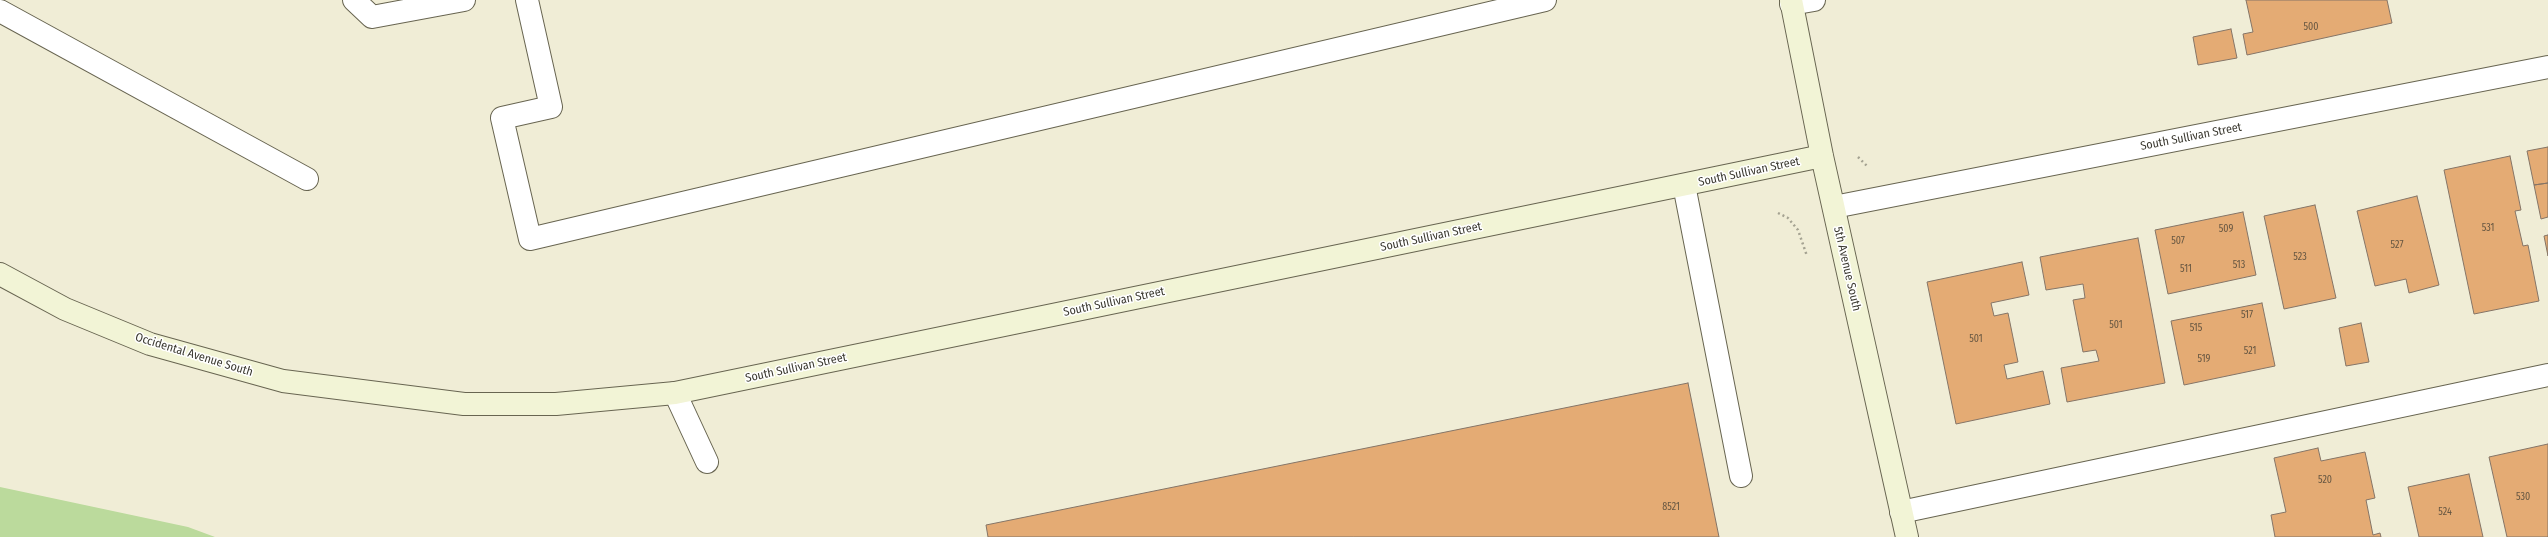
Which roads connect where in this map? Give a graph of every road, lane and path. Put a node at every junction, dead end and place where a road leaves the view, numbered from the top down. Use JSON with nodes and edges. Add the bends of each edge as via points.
{"nodes":[{"id":1,"x":354,"y":0,"type":"edge"},
{"id":2,"x":464,"y":0,"type":"edge"},
{"id":3,"x":527,"y":0,"type":"edge"},
{"id":4,"x":1545,"y":0,"type":"edge"},
{"id":5,"x":1814,"y":0,"type":"edge"},
{"id":6,"x":1791,"y":2,"type":"edge"},
{"id":7,"x":0,"y":11,"type":"edge"},
{"id":8,"x":2548,"y":67,"type":"edge"},
{"id":9,"x":1822,"y":156,"type":"junction"},
{"id":10,"x":307,"y":179,"type":"dead end"},
{"id":11,"x":1684,"y":185,"type":"junction"},
{"id":12,"x":1834,"y":207,"type":"junction"},
{"id":13,"x":1778,"y":213,"type":"dead end"},
{"id":14,"x":1807,"y":256,"type":"dead end"},
{"id":15,"x":0,"y":274,"type":"edge"},
{"id":16,"x":2548,"y":375,"type":"edge"},
{"id":17,"x":675,"y":393,"type":"junction"},
{"id":18,"x":400,"y":397,"type":"joint"},
{"id":19,"x":707,"y":462,"type":"dead end"},
{"id":20,"x":1741,"y":476,"type":"dead end"},
{"id":21,"x":1901,"y":512,"type":"junction"},
{"id":22,"x":1907,"y":537,"type":"edge"}],
"edges":[{"from":1,"to":2,"type":"street","via":[[372,17]]},
{"from":3,"to":4,"type":"street","via":[[551,107],[502,118],[530,239]]},
{"from":5,"to":6,"type":"street"},
{"from":6,"to":9,"type":"street","name":"5th Avenue South"},
{"from":7,"to":10,"type":"street"},
{"from":8,"to":12,"type":"street","name":"South Sullivan Street"},
{"from":9,"to":11,"type":"street","name":"South Sullivan Street"},
{"from":9,"to":12,"type":"street","name":"5th Avenue South"},
{"from":11,"to":17,"type":"street","name":"South Sullivan Street"},
{"from":11,"to":20,"type":"street"},
{"from":12,"to":21,"type":"street","name":"5th Avenue South"},
{"from":13,"to":14,"type":"path","via":[[1788,218],[1798,230]]},
{"from":15,"to":18,"type":"street","name":"Occidental Avenue South","via":[[65,309],[150,344],[283,381]]},
{"from":16,"to":21,"type":"street"},
{"from":17,"to":18,"type":"street","name":"South Sullivan Street","via":[[556,404],[464,404]]},
{"from":17,"to":19,"type":"street"},
{"from":21,"to":22,"type":"street","name":"5th Avenue South"}]}
